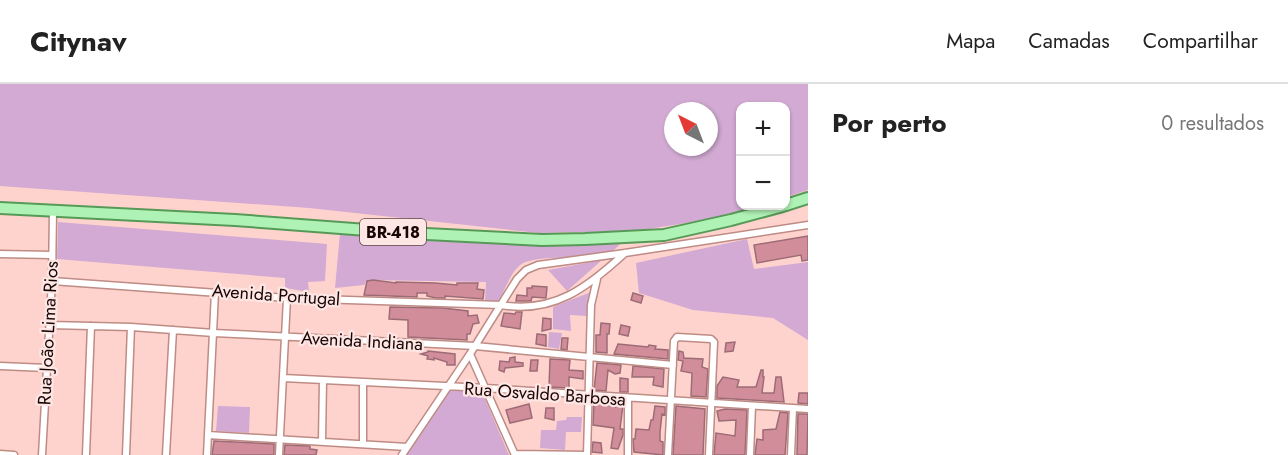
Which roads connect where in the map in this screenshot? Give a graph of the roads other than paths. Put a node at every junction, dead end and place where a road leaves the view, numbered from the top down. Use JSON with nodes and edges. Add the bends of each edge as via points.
{"nodes":[{"id":1,"x":808,"y":198,"type":"edge"},
{"id":2,"x":790,"y":203,"type":"edge"},
{"id":3,"x":0,"y":208,"type":"edge"},
{"id":4,"x":766,"y":210,"type":"edge"},
{"id":5,"x":53,"y":212,"type":"junction"},
{"id":6,"x":808,"y":225,"type":"edge"},
{"id":7,"x":0,"y":254,"type":"edge"},
{"id":8,"x":625,"y":254,"type":"junction"},
{"id":9,"x":52,"y":255,"type":"junction"},
{"id":10,"x":597,"y":279,"type":"junction"},
{"id":11,"x":52,"y":281,"type":"junction"},
{"id":12,"x":215,"y":292,"type":"junction"},
{"id":13,"x":287,"y":298,"type":"junction"},
{"id":14,"x":501,"y":305,"type":"junction"},
{"id":15,"x":50,"y":325,"type":"junction"},
{"id":16,"x":91,"y":326,"type":"junction"},
{"id":17,"x":131,"y":327,"type":"junction"},
{"id":18,"x":173,"y":330,"type":"junction"},
{"id":19,"x":214,"y":333,"type":"junction"},
{"id":20,"x":285,"y":337,"type":"junction"},
{"id":21,"x":475,"y":346,"type":"junction"},
{"id":22,"x":471,"y":354,"type":"junction"},
{"id":23,"x":590,"y":357,"type":"junction"},
{"id":24,"x":673,"y":365,"type":"junction"},
{"id":25,"x":0,"y":366,"type":"edge"},
{"id":26,"x":47,"y":368,"type":"junction"},
{"id":27,"x":283,"y":378,"type":"junction"},
{"id":28,"x":323,"y":380,"type":"junction"},
{"id":29,"x":363,"y":382,"type":"junction"},
{"id":30,"x":447,"y":387,"type":"junction"},
{"id":31,"x":485,"y":388,"type":"junction"},
{"id":32,"x":588,"y":396,"type":"junction"},
{"id":33,"x":628,"y":399,"type":"junction"},
{"id":34,"x":670,"y":401,"type":"junction"},
{"id":35,"x":712,"y":404,"type":"junction"},
{"id":36,"x":752,"y":406,"type":"junction"},
{"id":37,"x":793,"y":408,"type":"junction"},
{"id":38,"x":808,"y":410,"type":"edge"},
{"id":39,"x":208,"y":435,"type":"junction"},
{"id":40,"x":279,"y":440,"type":"junction"},
{"id":41,"x":322,"y":441,"type":"junction"},
{"id":42,"x":363,"y":444,"type":"junction"},
{"id":43,"x":407,"y":447,"type":"junction"},
{"id":44,"x":0,"y":454,"type":"edge"},
{"id":45,"x":515,"y":454,"type":"edge"},
{"id":46,"x":14,"y":455,"type":"edge"},
{"id":47,"x":42,"y":455,"type":"edge"},
{"id":48,"x":86,"y":455,"type":"edge"},
{"id":49,"x":126,"y":455,"type":"edge"},
{"id":50,"x":166,"y":455,"type":"edge"},
{"id":51,"x":207,"y":455,"type":"edge"},
{"id":52,"x":279,"y":455,"type":"edge"},
{"id":53,"x":402,"y":455,"type":"edge"},
{"id":54,"x":587,"y":455,"type":"edge"},
{"id":55,"x":628,"y":455,"type":"edge"},
{"id":56,"x":668,"y":455,"type":"edge"},
{"id":57,"x":709,"y":455,"type":"edge"},
{"id":58,"x":750,"y":455,"type":"edge"},
{"id":59,"x":791,"y":455,"type":"edge"}],
"edges":[{"from":1,"to":2,"type":"main road","number":"BR-418"},
{"from":3,"to":5,"type":"main road","number":"BR-418"},
{"from":4,"to":5,"type":"main road","number":"BR-418","via":[[664,235],[574,240]]},
{"from":5,"to":9,"type":"street","name":"Rua João Lima Rios"},
{"from":6,"to":8,"type":"street"},
{"from":7,"to":9,"type":"street"},
{"from":8,"to":10,"type":"street","name":"Avenida Portugal"},
{"from":8,"to":14,"type":"street","via":[[538,265],[517,279]]},
{"from":9,"to":11,"type":"street","name":"Rua João Lima Rios"},
{"from":10,"to":14,"type":"street","name":"Avenida Portugal","via":[[550,303],[516,308]]},
{"from":10,"to":23,"type":"street","via":[[591,305]]},
{"from":11,"to":12,"type":"street","name":"Avenida Portugal"},
{"from":11,"to":15,"type":"street","name":"Rua João Lima Rios"},
{"from":12,"to":13,"type":"street","name":"Avenida Portugal"},
{"from":12,"to":19,"type":"street"},
{"from":13,"to":14,"type":"street","name":"Avenida Portugal"},
{"from":13,"to":20,"type":"street"},
{"from":14,"to":21,"type":"street"},
{"from":15,"to":16,"type":"street","name":"Avenida Indiana"},
{"from":15,"to":26,"type":"street","name":"Rua João Lima Rios"},
{"from":16,"to":17,"type":"street","name":"Avenida Indiana"},
{"from":16,"to":48,"type":"street"},
{"from":17,"to":18,"type":"street","name":"Avenida Indiana"},
{"from":17,"to":49,"type":"street"},
{"from":18,"to":19,"type":"street","name":"Avenida Indiana"},
{"from":18,"to":50,"type":"street"},
{"from":19,"to":20,"type":"street","name":"Avenida Indiana"},
{"from":19,"to":39,"type":"street"},
{"from":20,"to":21,"type":"street","name":"Avenida Indiana"},
{"from":20,"to":27,"type":"street"},
{"from":21,"to":22,"type":"street"},
{"from":21,"to":23,"type":"street","name":"Avenida Indiana"},
{"from":22,"to":30,"type":"street"},
{"from":22,"to":31,"type":"street"},
{"from":23,"to":24,"type":"street","name":"Avenida Indiana"},
{"from":23,"to":32,"type":"street"},
{"from":24,"to":34,"type":"street"},
{"from":24,"to":35,"type":"street","via":[[677,336],[714,342]]},
{"from":25,"to":26,"type":"street"},
{"from":26,"to":47,"type":"street","name":"Rua João Lima Rios"},
{"from":27,"to":28,"type":"street","name":"Rua Osvaldo Barbosa"},
{"from":27,"to":40,"type":"street"},
{"from":28,"to":29,"type":"street","name":"Rua Osvaldo Barbosa"},
{"from":28,"to":41,"type":"street"},
{"from":29,"to":30,"type":"street","name":"Rua Osvaldo Barbosa"},
{"from":29,"to":42,"type":"street"},
{"from":30,"to":31,"type":"street","name":"Rua Osvaldo Barbosa"},
{"from":30,"to":43,"type":"street"},
{"from":31,"to":32,"type":"street","name":"Rua Osvaldo Barbosa"},
{"from":31,"to":45,"type":"street"},
{"from":32,"to":33,"type":"street","name":"Rua Osvaldo Barbosa"},
{"from":32,"to":54,"type":"street"},
{"from":33,"to":34,"type":"street","name":"Rua Osvaldo Barbosa"},
{"from":33,"to":55,"type":"street"},
{"from":34,"to":35,"type":"street","name":"Rua Osvaldo Barbosa"},
{"from":34,"to":56,"type":"street"},
{"from":35,"to":36,"type":"street","name":"Rua Osvaldo Barbosa"},
{"from":35,"to":57,"type":"street"},
{"from":36,"to":37,"type":"street","name":"Rua Osvaldo Barbosa"},
{"from":36,"to":58,"type":"street"},
{"from":37,"to":38,"type":"street","name":"Rua Osvaldo Barbosa"},
{"from":37,"to":59,"type":"street"},
{"from":39,"to":40,"type":"street"},
{"from":39,"to":51,"type":"street"},
{"from":40,"to":41,"type":"street"},
{"from":40,"to":52,"type":"street"},
{"from":41,"to":42,"type":"street"},
{"from":42,"to":43,"type":"street"},
{"from":43,"to":53,"type":"street"},
{"from":44,"to":46,"type":"street"},
{"from":45,"to":54,"type":"street"}]}
